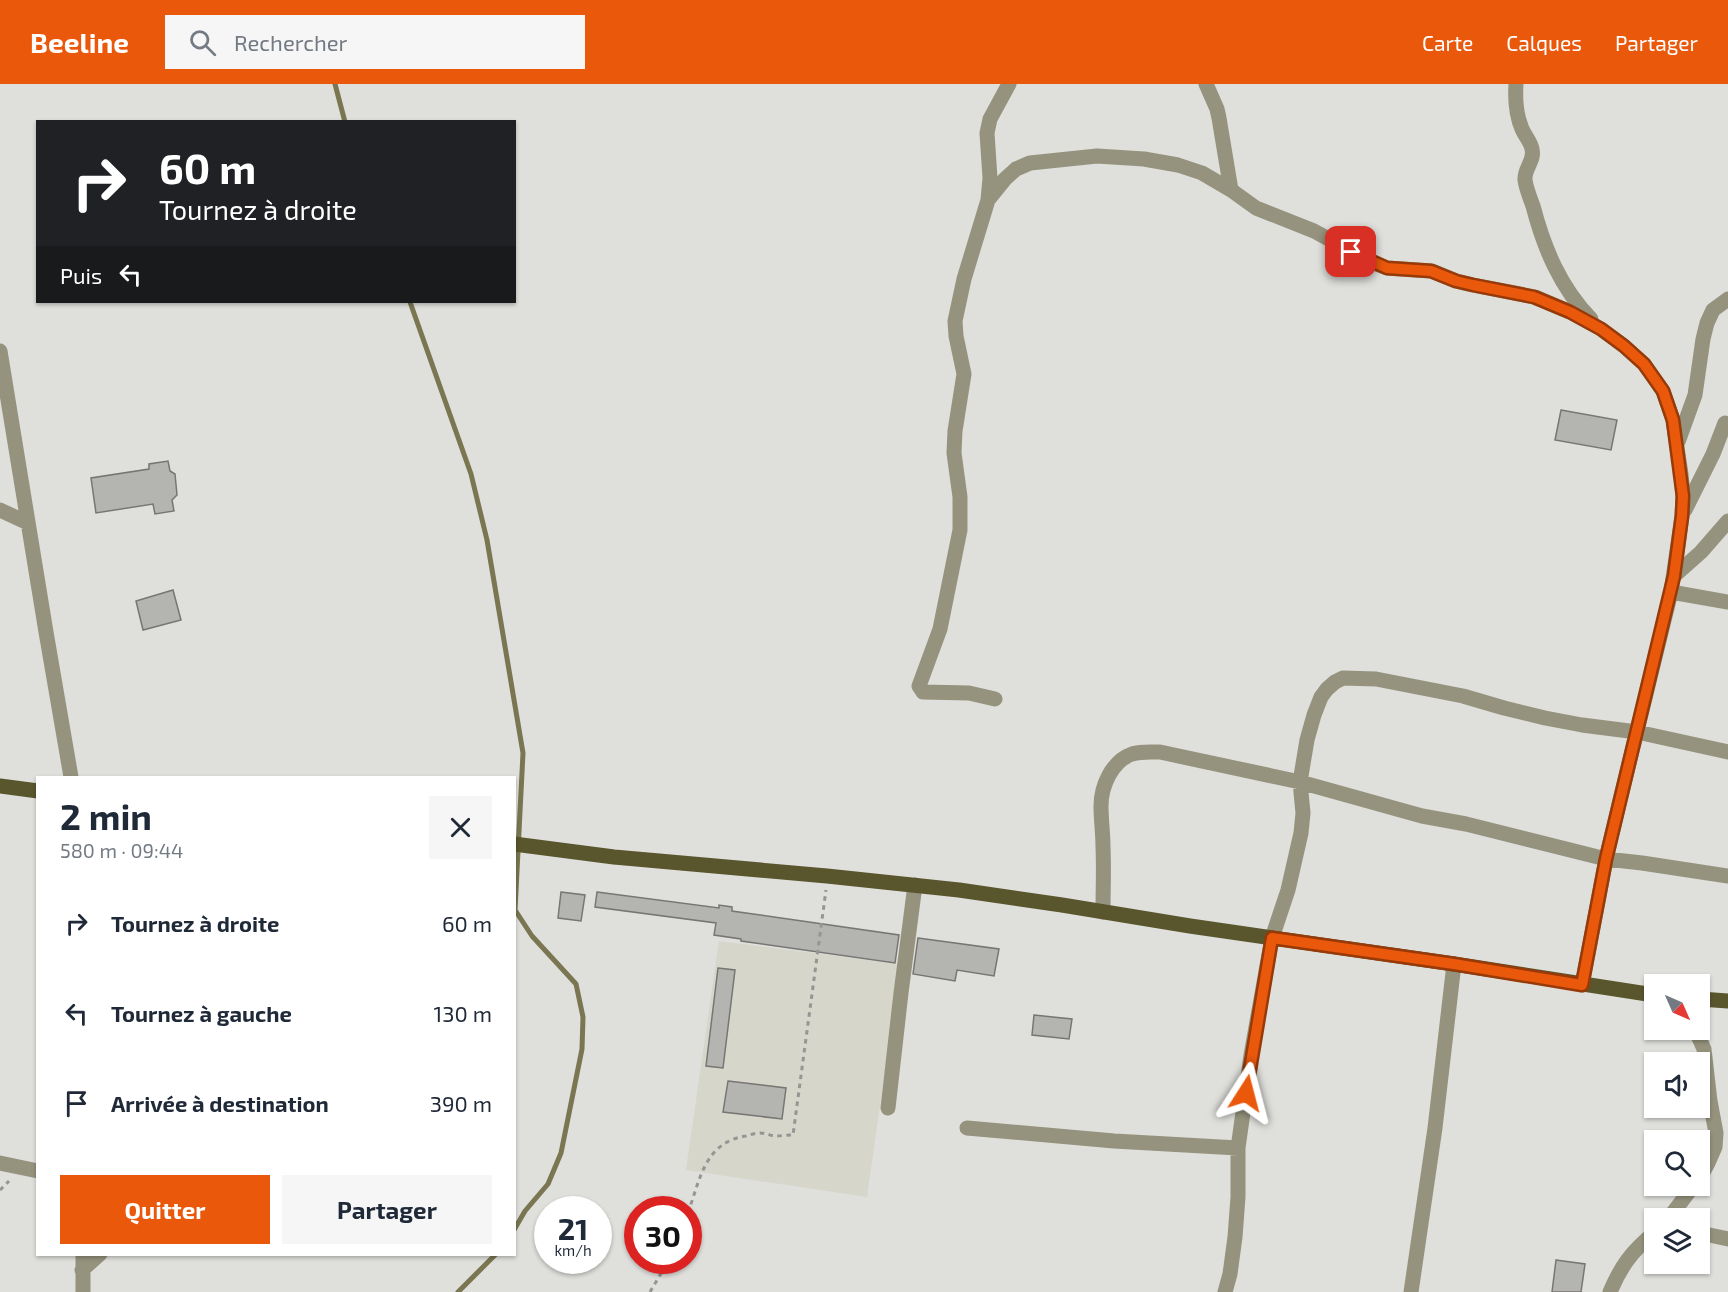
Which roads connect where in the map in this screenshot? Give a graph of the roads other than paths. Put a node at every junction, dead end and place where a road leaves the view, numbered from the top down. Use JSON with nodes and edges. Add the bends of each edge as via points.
{"nodes":[{"id":1,"x":1009,"y":84,"type":"edge"},
{"id":2,"x":1206,"y":84,"type":"edge"},
{"id":3,"x":1516,"y":84,"type":"edge"},
{"id":4,"x":1231,"y":189,"type":"junction"},
{"id":5,"x":988,"y":200,"type":"junction"},
{"id":6,"x":1728,"y":299,"type":"edge"},
{"id":7,"x":1601,"y":329,"type":"junction"},
{"id":8,"x":0,"y":351,"type":"edge"},
{"id":9,"x":1725,"y":423,"type":"dead end"},
{"id":10,"x":1677,"y":445,"type":"junction"},
{"id":11,"x":0,"y":510,"type":"edge"},
{"id":12,"x":1682,"y":516,"type":"junction"},
{"id":13,"x":1728,"y":521,"type":"edge"},
{"id":14,"x":28,"y":523,"type":"junction"},
{"id":15,"x":1674,"y":576,"type":"junction"},
{"id":16,"x":1671,"y":592,"type":"junction"},
{"id":17,"x":1728,"y":602,"type":"edge"},
{"id":18,"x":995,"y":699,"type":"dead end"},
{"id":19,"x":1637,"y":732,"type":"junction"},
{"id":20,"x":1728,"y":752,"type":"edge"},
{"id":21,"x":71,"y":776,"type":"edge"},
{"id":22,"x":1300,"y":782,"type":"junction"},
{"id":23,"x":0,"y":786,"type":"edge"},
{"id":24,"x":36,"y":791,"type":"edge"},
{"id":25,"x":516,"y":844,"type":"edge"},
{"id":26,"x":1606,"y":859,"type":"junction"},
{"id":27,"x":1728,"y":876,"type":"edge"},
{"id":28,"x":915,"y":885,"type":"junction"},
{"id":29,"x":1103,"y":912,"type":"junction"},
{"id":30,"x":1272,"y":938,"type":"junction"},
{"id":31,"x":1454,"y":964,"type":"junction"},
{"id":32,"x":1582,"y":985,"type":"junction"},
{"id":33,"x":1644,"y":994,"type":"edge"},
{"id":34,"x":1710,"y":1000,"type":"edge"},
{"id":35,"x":1728,"y":1001,"type":"edge"},
{"id":36,"x":1700,"y":1040,"type":"edge"},
{"id":37,"x":888,"y":1108,"type":"dead end"},
{"id":38,"x":967,"y":1128,"type":"dead end"},
{"id":39,"x":1238,"y":1148,"type":"junction"},
{"id":40,"x":1710,"y":1159,"type":"edge"},
{"id":41,"x":0,"y":1162,"type":"edge"},
{"id":42,"x":36,"y":1171,"type":"edge"},
{"id":43,"x":1686,"y":1196,"type":"edge"},
{"id":44,"x":1677,"y":1208,"type":"edge"},
{"id":45,"x":1710,"y":1235,"type":"edge"},
{"id":46,"x":1728,"y":1239,"type":"edge"},
{"id":47,"x":1644,"y":1241,"type":"edge"},
{"id":48,"x":82,"y":1262,"type":"edge"},
{"id":49,"x":83,"y":1292,"type":"edge"},
{"id":50,"x":1225,"y":1292,"type":"edge"},
{"id":51,"x":1412,"y":1292,"type":"edge"},
{"id":52,"x":1610,"y":1292,"type":"edge"}],
"edges":[{"from":1,"to":5,"type":"street","via":[[987,133]]},
{"from":2,"to":4,"type":"street","via":[[1217,109]]},
{"from":3,"to":7,"type":"street","via":[[1517,114],[1533,155],[1525,180],[1547,252],[1568,292]]},
{"from":4,"to":5,"type":"street","via":[[1178,165],[1097,156],[1030,163],[1016,169]]},
{"from":4,"to":7,"type":"street","via":[[1256,208],[1314,231],[1371,262],[1387,268],[1431,271],[1456,281],[1534,297]]},
{"from":5,"to":18,"type":"street","via":[[955,321],[964,374],[954,453],[960,530],[940,629],[919,686],[923,692],[969,693]]},
{"from":6,"to":10,"type":"street","via":[[1713,310],[1707,323],[1695,395]]},
{"from":7,"to":10,"type":"street","via":[[1644,364],[1663,391]]},
{"from":8,"to":14,"type":"street"},
{"from":9,"to":12,"type":"street"},
{"from":10,"to":12,"type":"street"},
{"from":11,"to":14,"type":"street"},
{"from":12,"to":15,"type":"street"},
{"from":13,"to":15,"type":"street"},
{"from":14,"to":21,"type":"street"},
{"from":15,"to":16,"type":"street"},
{"from":16,"to":17,"type":"street"},
{"from":16,"to":19,"type":"street"},
{"from":19,"to":20,"type":"street"},
{"from":19,"to":22,"type":"street","via":[[1545,718],[1376,679],[1343,678],[1321,697],[1307,740]]},
{"from":19,"to":26,"type":"street"},
{"from":22,"to":26,"type":"street","via":[[1422,816]]},
{"from":22,"to":29,"type":"street","via":[[1160,752],[1131,754],[1119,762],[1102,789]]},
{"from":22,"to":30,"type":"street","via":[[1301,833]]},
{"from":23,"to":24,"type":"main road"},
{"from":25,"to":28,"type":"main road"},
{"from":26,"to":27,"type":"street"},
{"from":26,"to":32,"type":"street"},
{"from":28,"to":29,"type":"main road"},
{"from":28,"to":37,"type":"street"},
{"from":29,"to":30,"type":"main road"},
{"from":30,"to":31,"type":"main road"},
{"from":30,"to":39,"type":"street"},
{"from":31,"to":32,"type":"main road"},
{"from":31,"to":51,"type":"street"},
{"from":32,"to":33,"type":"main road"},
{"from":34,"to":35,"type":"main road"},
{"from":36,"to":40,"type":"street","via":[[1716,1133]]},
{"from":38,"to":39,"type":"street"},
{"from":39,"to":50,"type":"street","via":[[1235,1237]]},
{"from":41,"to":42,"type":"street"},
{"from":43,"to":44,"type":"street"},
{"from":45,"to":46,"type":"street"},
{"from":47,"to":52,"type":"street","via":[[1619,1270]]},
{"from":48,"to":49,"type":"street"}]}
